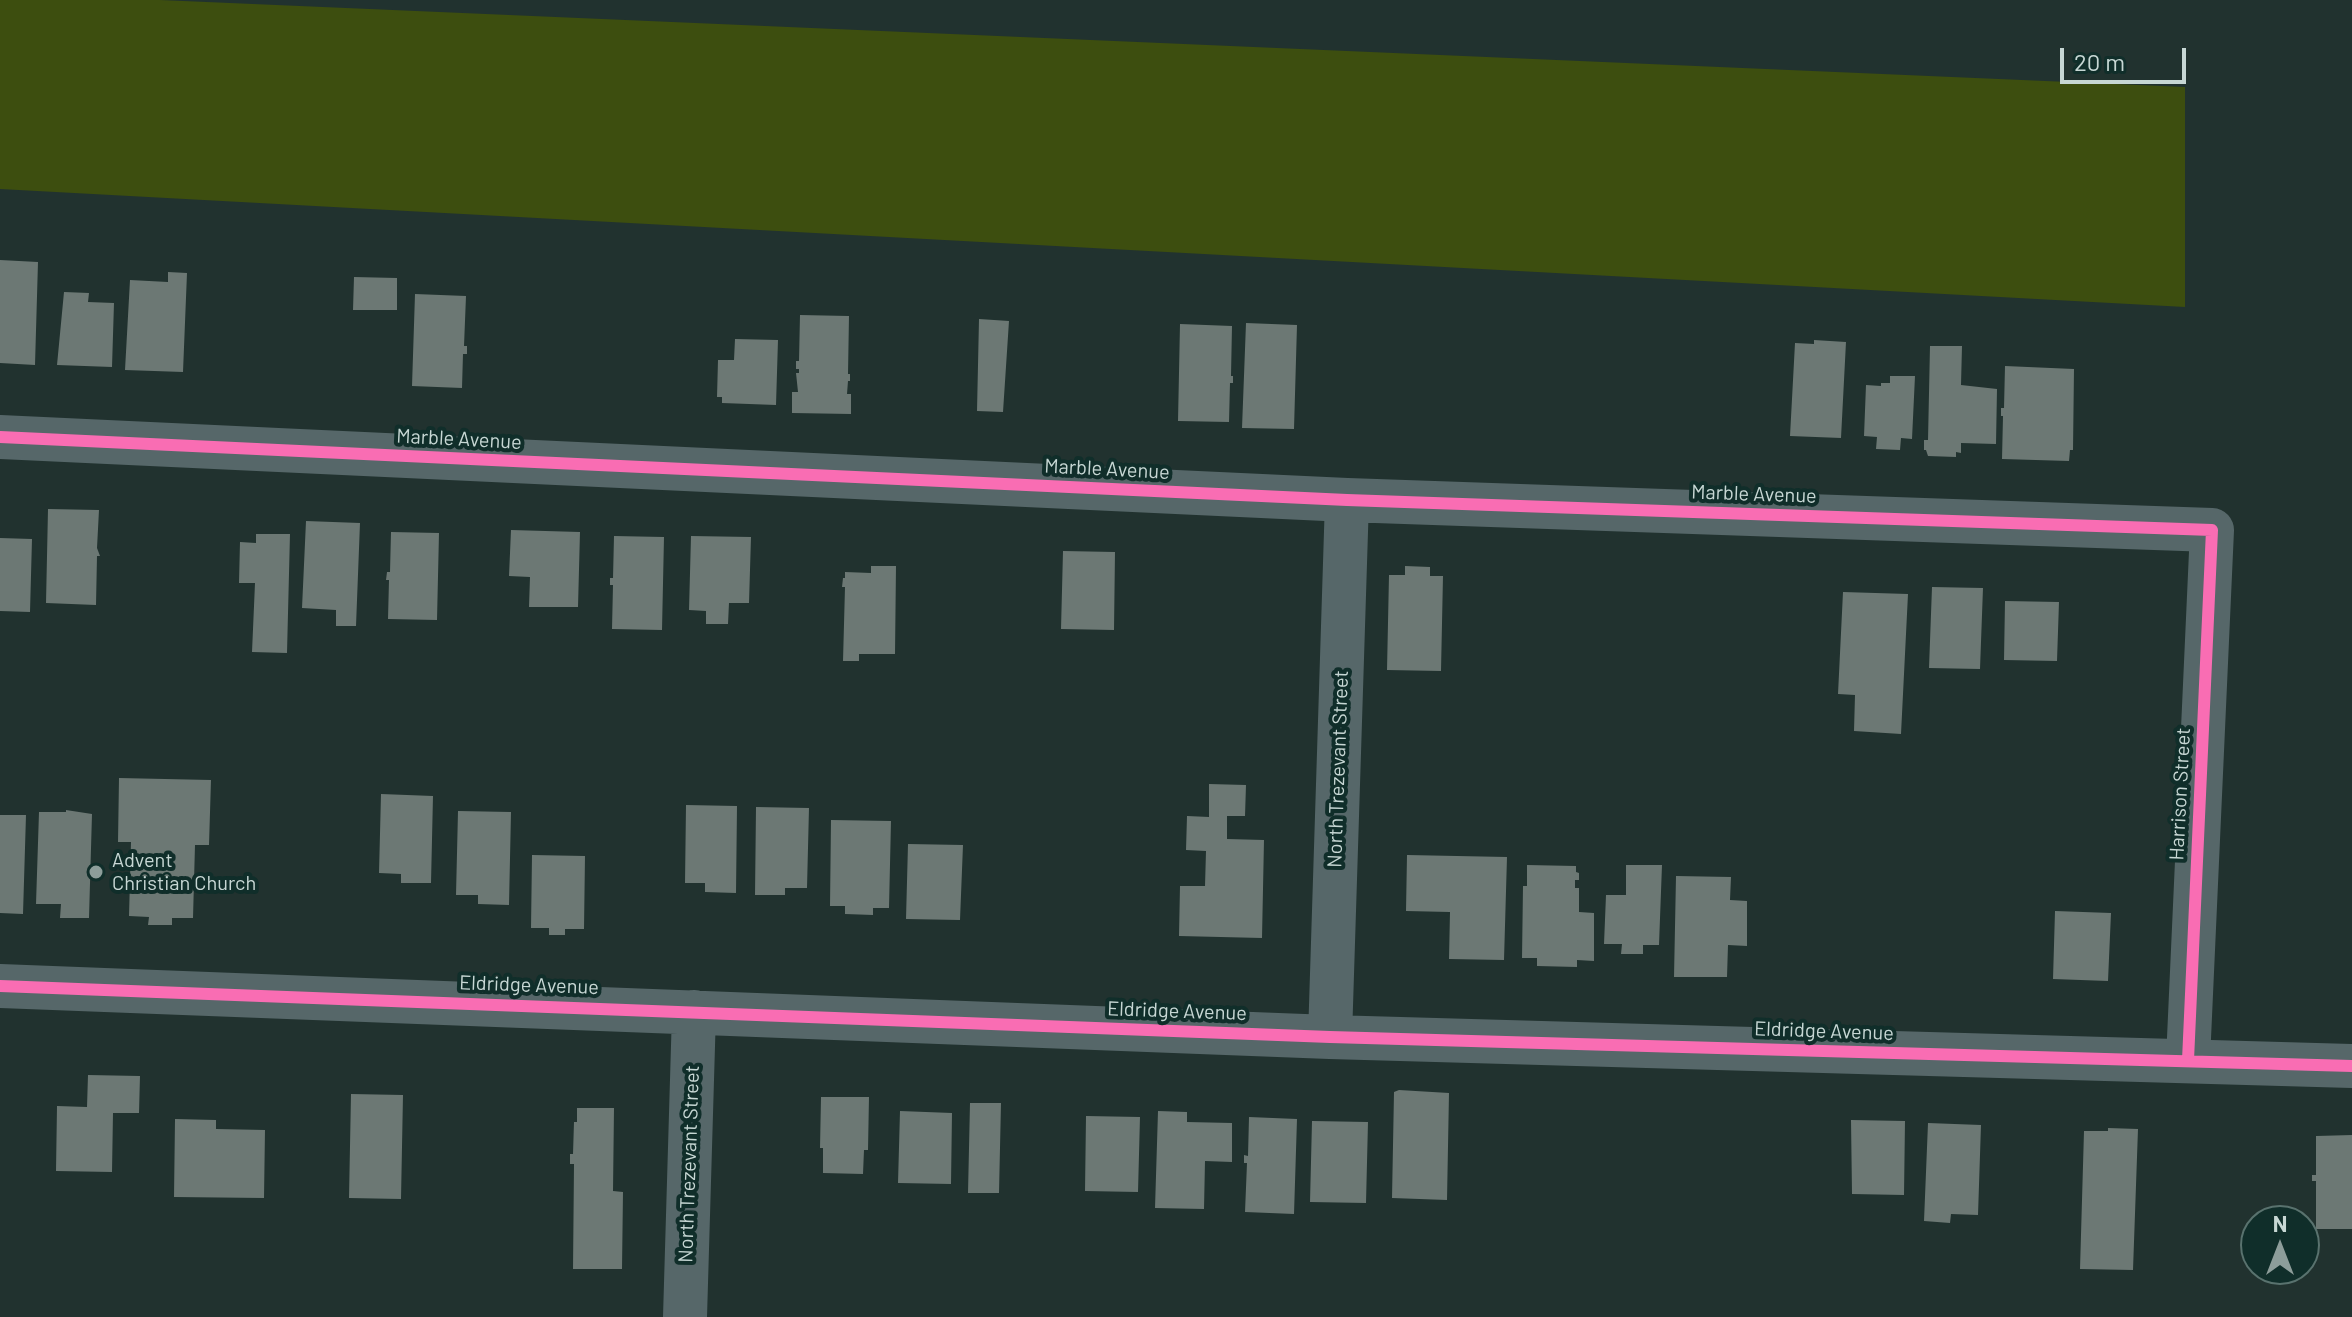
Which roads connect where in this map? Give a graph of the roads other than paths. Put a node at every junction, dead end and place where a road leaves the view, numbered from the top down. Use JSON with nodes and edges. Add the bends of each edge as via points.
{"nodes":[{"id":1,"x":0,"y":437,"type":"edge"},
{"id":2,"x":1347,"y":500,"type":"junction"},
{"id":3,"x":2212,"y":530,"type":"joint"},
{"id":4,"x":0,"y":986,"type":"edge"},
{"id":5,"x":694,"y":1012,"type":"junction"},
{"id":6,"x":1330,"y":1037,"type":"junction"},
{"id":7,"x":2188,"y":1060,"type":"junction"},
{"id":8,"x":2352,"y":1066,"type":"edge"},
{"id":9,"x":685,"y":1317,"type":"edge"}],
"edges":[{"from":1,"to":2,"type":"street","name":"Marble Avenue"},
{"from":2,"to":3,"type":"street","name":"Marble Avenue"},
{"from":2,"to":6,"type":"street","name":"North Trezevant Street"},
{"from":3,"to":7,"type":"street","name":"Harrison Street"},
{"from":4,"to":5,"type":"street","name":"Eldridge Avenue"},
{"from":5,"to":6,"type":"street","name":"Eldridge Avenue"},
{"from":5,"to":9,"type":"street","name":"North Trezevant Street"},
{"from":6,"to":7,"type":"street","name":"Eldridge Avenue"},
{"from":7,"to":8,"type":"street","name":"Eldridge Avenue"}]}
